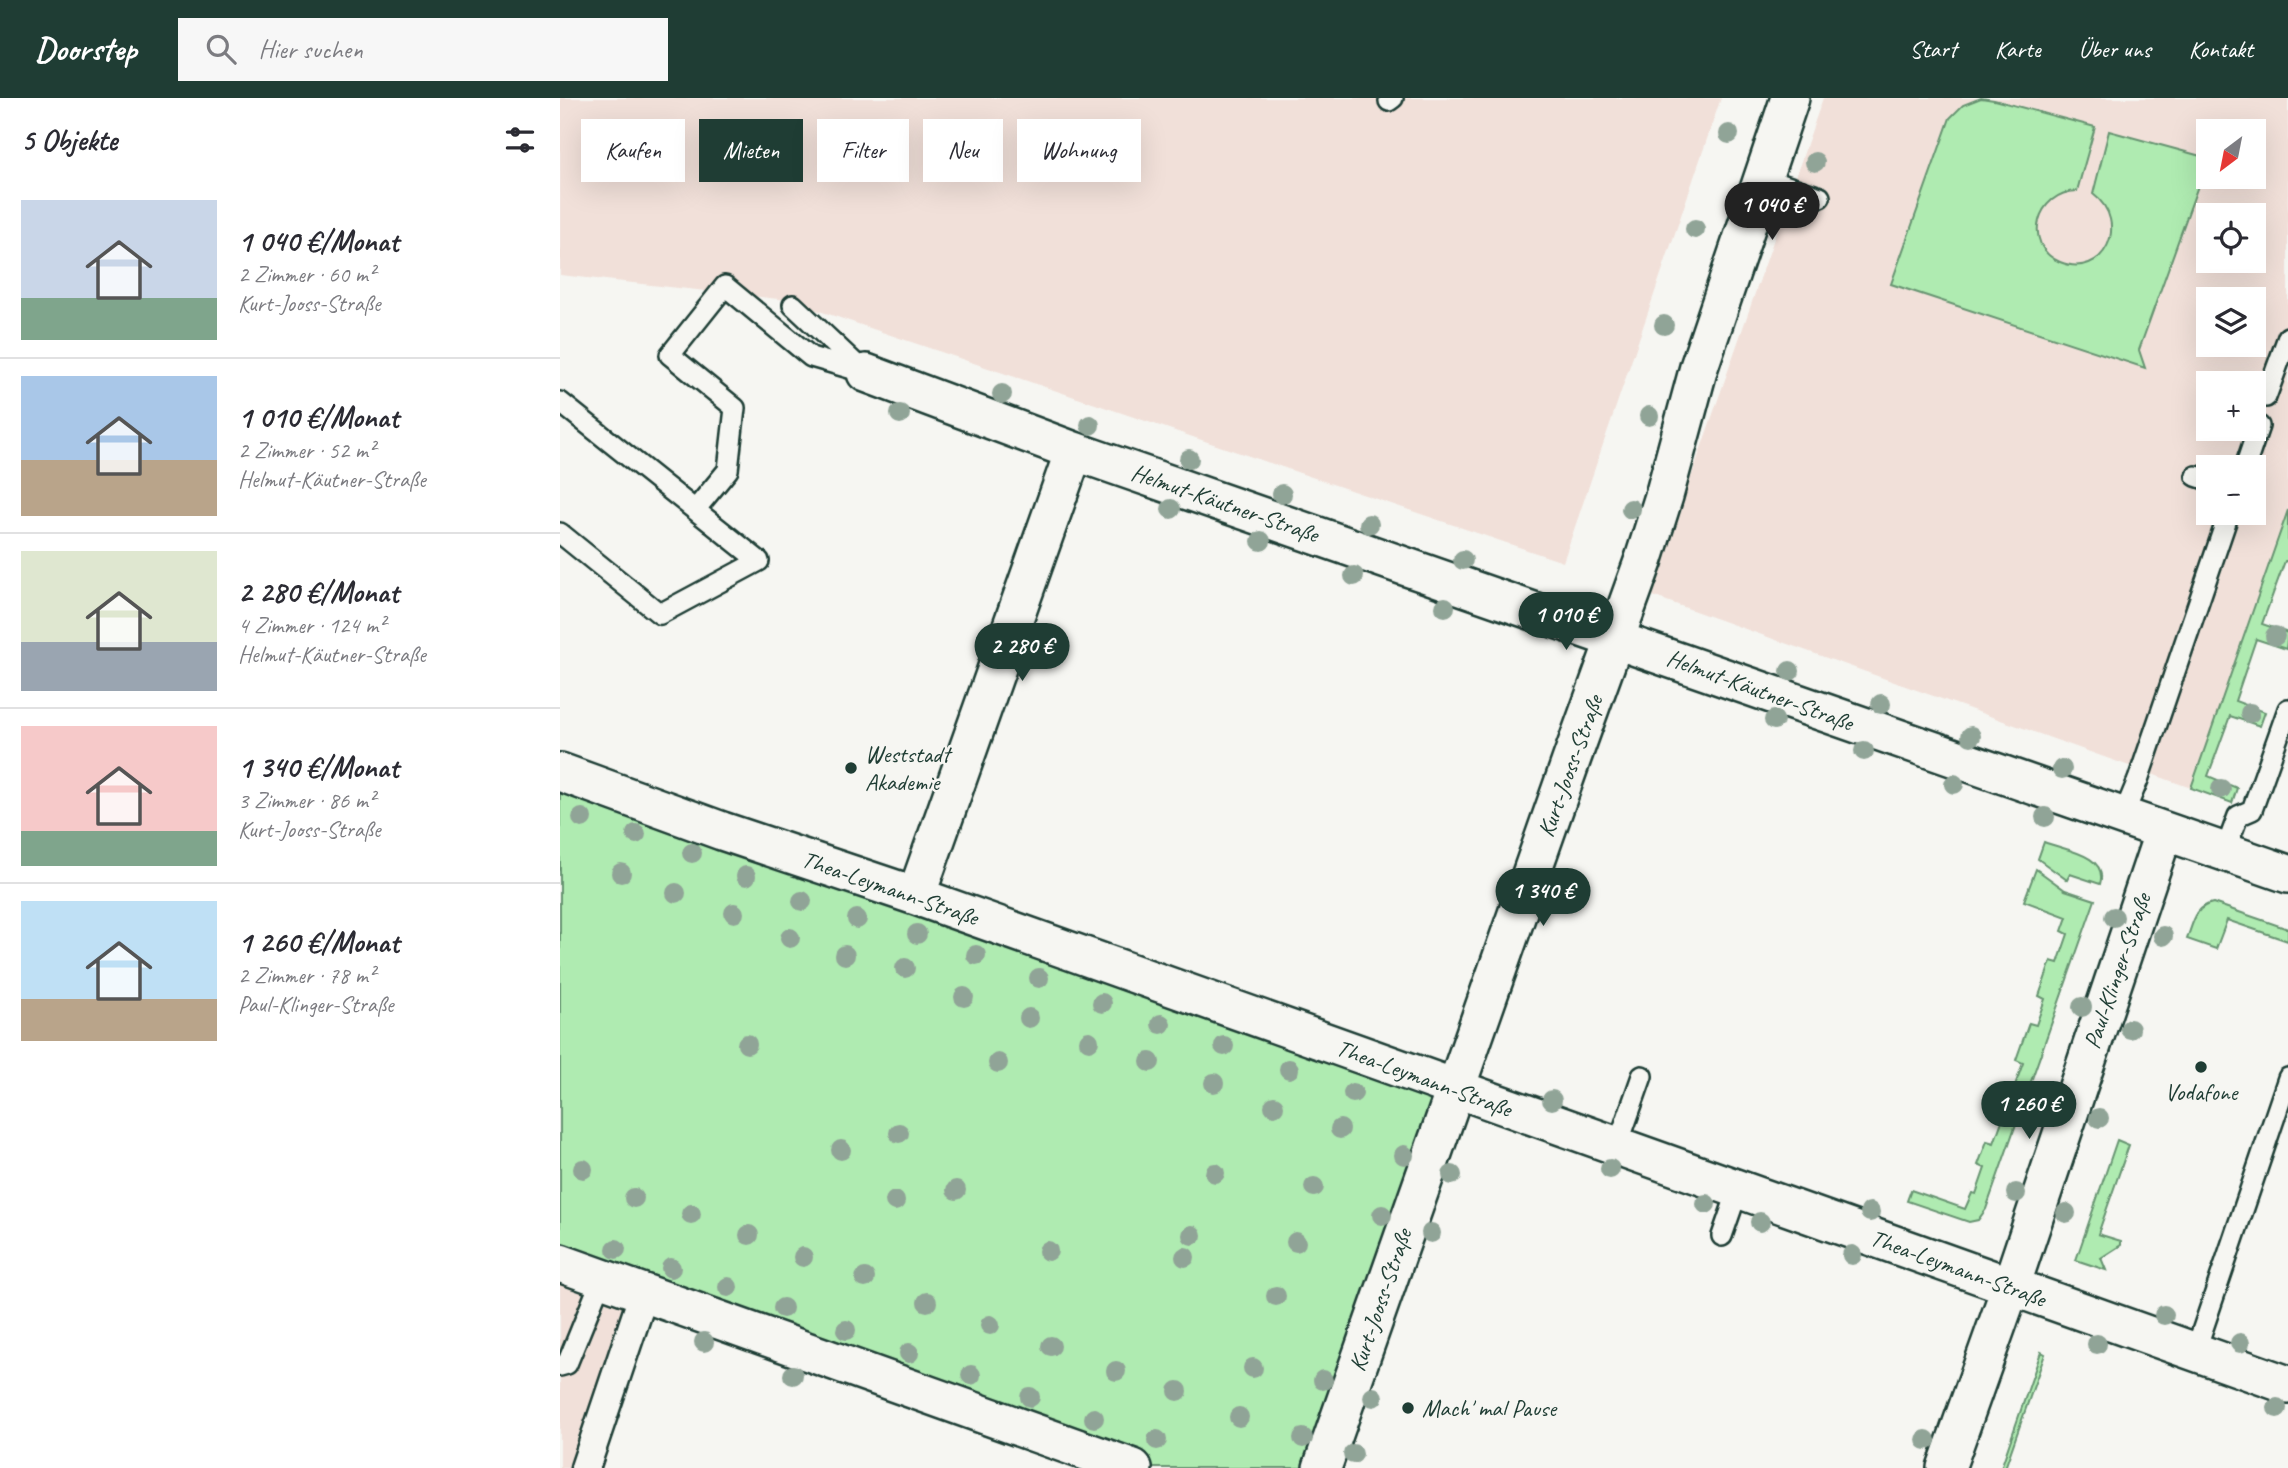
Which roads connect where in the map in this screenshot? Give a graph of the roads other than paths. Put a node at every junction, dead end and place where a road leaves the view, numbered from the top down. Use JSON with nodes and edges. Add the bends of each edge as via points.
{"nodes":[{"id":1,"x":1790,"y":98,"type":"edge"},
{"id":2,"x":1763,"y":178,"type":"junction"},
{"id":3,"x":1820,"y":197,"type":"dead end"},
{"id":4,"x":793,"y":304,"type":"dead end"},
{"id":5,"x":2288,"y":337,"type":"edge"},
{"id":6,"x":866,"y":373,"type":"junction"},
{"id":7,"x":2266,"y":397,"type":"dead end"},
{"id":8,"x":560,"y":402,"type":"edge"},
{"id":9,"x":1074,"y":451,"type":"junction"},
{"id":10,"x":695,"y":510,"type":"junction"},
{"id":11,"x":2225,"y":525,"type":"edge"},
{"id":12,"x":560,"y":533,"type":"edge"},
{"id":13,"x":1615,"y":639,"type":"junction"},
{"id":14,"x":2288,"y":709,"type":"edge"},
{"id":15,"x":560,"y":772,"type":"edge"},
{"id":16,"x":2123,"y":816,"type":"junction"},
{"id":17,"x":2164,"y":831,"type":"junction"},
{"id":18,"x":2225,"y":851,"type":"junction"},
{"id":19,"x":2288,"y":874,"type":"edge"},
{"id":20,"x":916,"y":896,"type":"junction"},
{"id":21,"x":1642,"y":1076,"type":"dead end"},
{"id":22,"x":2288,"y":1078,"type":"edge"},
{"id":23,"x":1454,"y":1089,"type":"junction"},
{"id":24,"x":1616,"y":1147,"type":"junction"},
{"id":25,"x":1738,"y":1190,"type":"junction"},
{"id":26,"x":1722,"y":1236,"type":"dead end"},
{"id":27,"x":560,"y":1263,"type":"edge"},
{"id":28,"x":602,"y":1278,"type":"junction"},
{"id":29,"x":2011,"y":1286,"type":"junction"},
{"id":30,"x":644,"y":1293,"type":"junction"},
{"id":31,"x":2196,"y":1352,"type":"junction"},
{"id":32,"x":560,"y":1366,"type":"edge"},
{"id":33,"x":2288,"y":1385,"type":"edge"},
{"id":34,"x":584,"y":1468,"type":"edge"},
{"id":35,"x":1133,"y":1468,"type":"edge"},
{"id":36,"x":1321,"y":1468,"type":"edge"},
{"id":37,"x":1946,"y":1468,"type":"edge"}],
"edges":[{"from":1,"to":2,"type":"street","name":"Kurt-Jooss-Straße"},
{"from":2,"to":3,"type":"lane"},
{"from":2,"to":13,"type":"street","name":"Kurt-Jooss-Straße"},
{"from":4,"to":6,"type":"lane"},
{"from":5,"to":7,"type":"lane"},
{"from":6,"to":9,"type":"street","name":"Helmut-Käutner-Straße"},
{"from":6,"to":10,"type":"lane","via":[[811,357],[726,286],[670,355],[735,408],[729,470]]},
{"from":8,"to":10,"type":"lane"},
{"from":9,"to":13,"type":"street","name":"Helmut-Käutner-Straße"},
{"from":9,"to":20,"type":"street"},
{"from":10,"to":12,"type":"lane","via":[[759,561],[660,614]]},
{"from":11,"to":16,"type":"lane"},
{"from":13,"to":16,"type":"street","name":"Helmut-Käutner-Straße"},
{"from":13,"to":23,"type":"street","name":"Kurt-Jooss-Straße"},
{"from":14,"to":18,"type":"lane","via":[[2252,810],[2238,816]]},
{"from":15,"to":20,"type":"street","name":"Thea-Leymann-Straße"},
{"from":16,"to":17,"type":"street","name":"Helmut-Käutner-Straße"},
{"from":17,"to":18,"type":"street","name":"Helmut-Käutner-Straße"},
{"from":17,"to":29,"type":"street","name":"Paul-Klinger-Straße"},
{"from":18,"to":19,"type":"street","name":"Helmut-Käutner-Straße"},
{"from":20,"to":23,"type":"street","name":"Thea-Leymann-Straße"},
{"from":21,"to":24,"type":"lane"},
{"from":22,"to":31,"type":"lane"},
{"from":23,"to":24,"type":"street","name":"Thea-Leymann-Straße"},
{"from":23,"to":36,"type":"street","name":"Kurt-Jooss-Straße"},
{"from":24,"to":25,"type":"street","name":"Thea-Leymann-Straße"},
{"from":25,"to":26,"type":"lane"},
{"from":25,"to":29,"type":"street","name":"Thea-Leymann-Straße"},
{"from":27,"to":28,"type":"street"},
{"from":28,"to":30,"type":"street"},
{"from":28,"to":32,"type":"lane","via":[[567,1364]]},
{"from":29,"to":31,"type":"street","name":"Thea-Leymann-Straße"},
{"from":29,"to":37,"type":"street","name":"Paul-Klinger-Straße"},
{"from":30,"to":34,"type":"street"},
{"from":30,"to":35,"type":"street"},
{"from":31,"to":33,"type":"street","name":"Thea-Leymann-Straße"}]}
